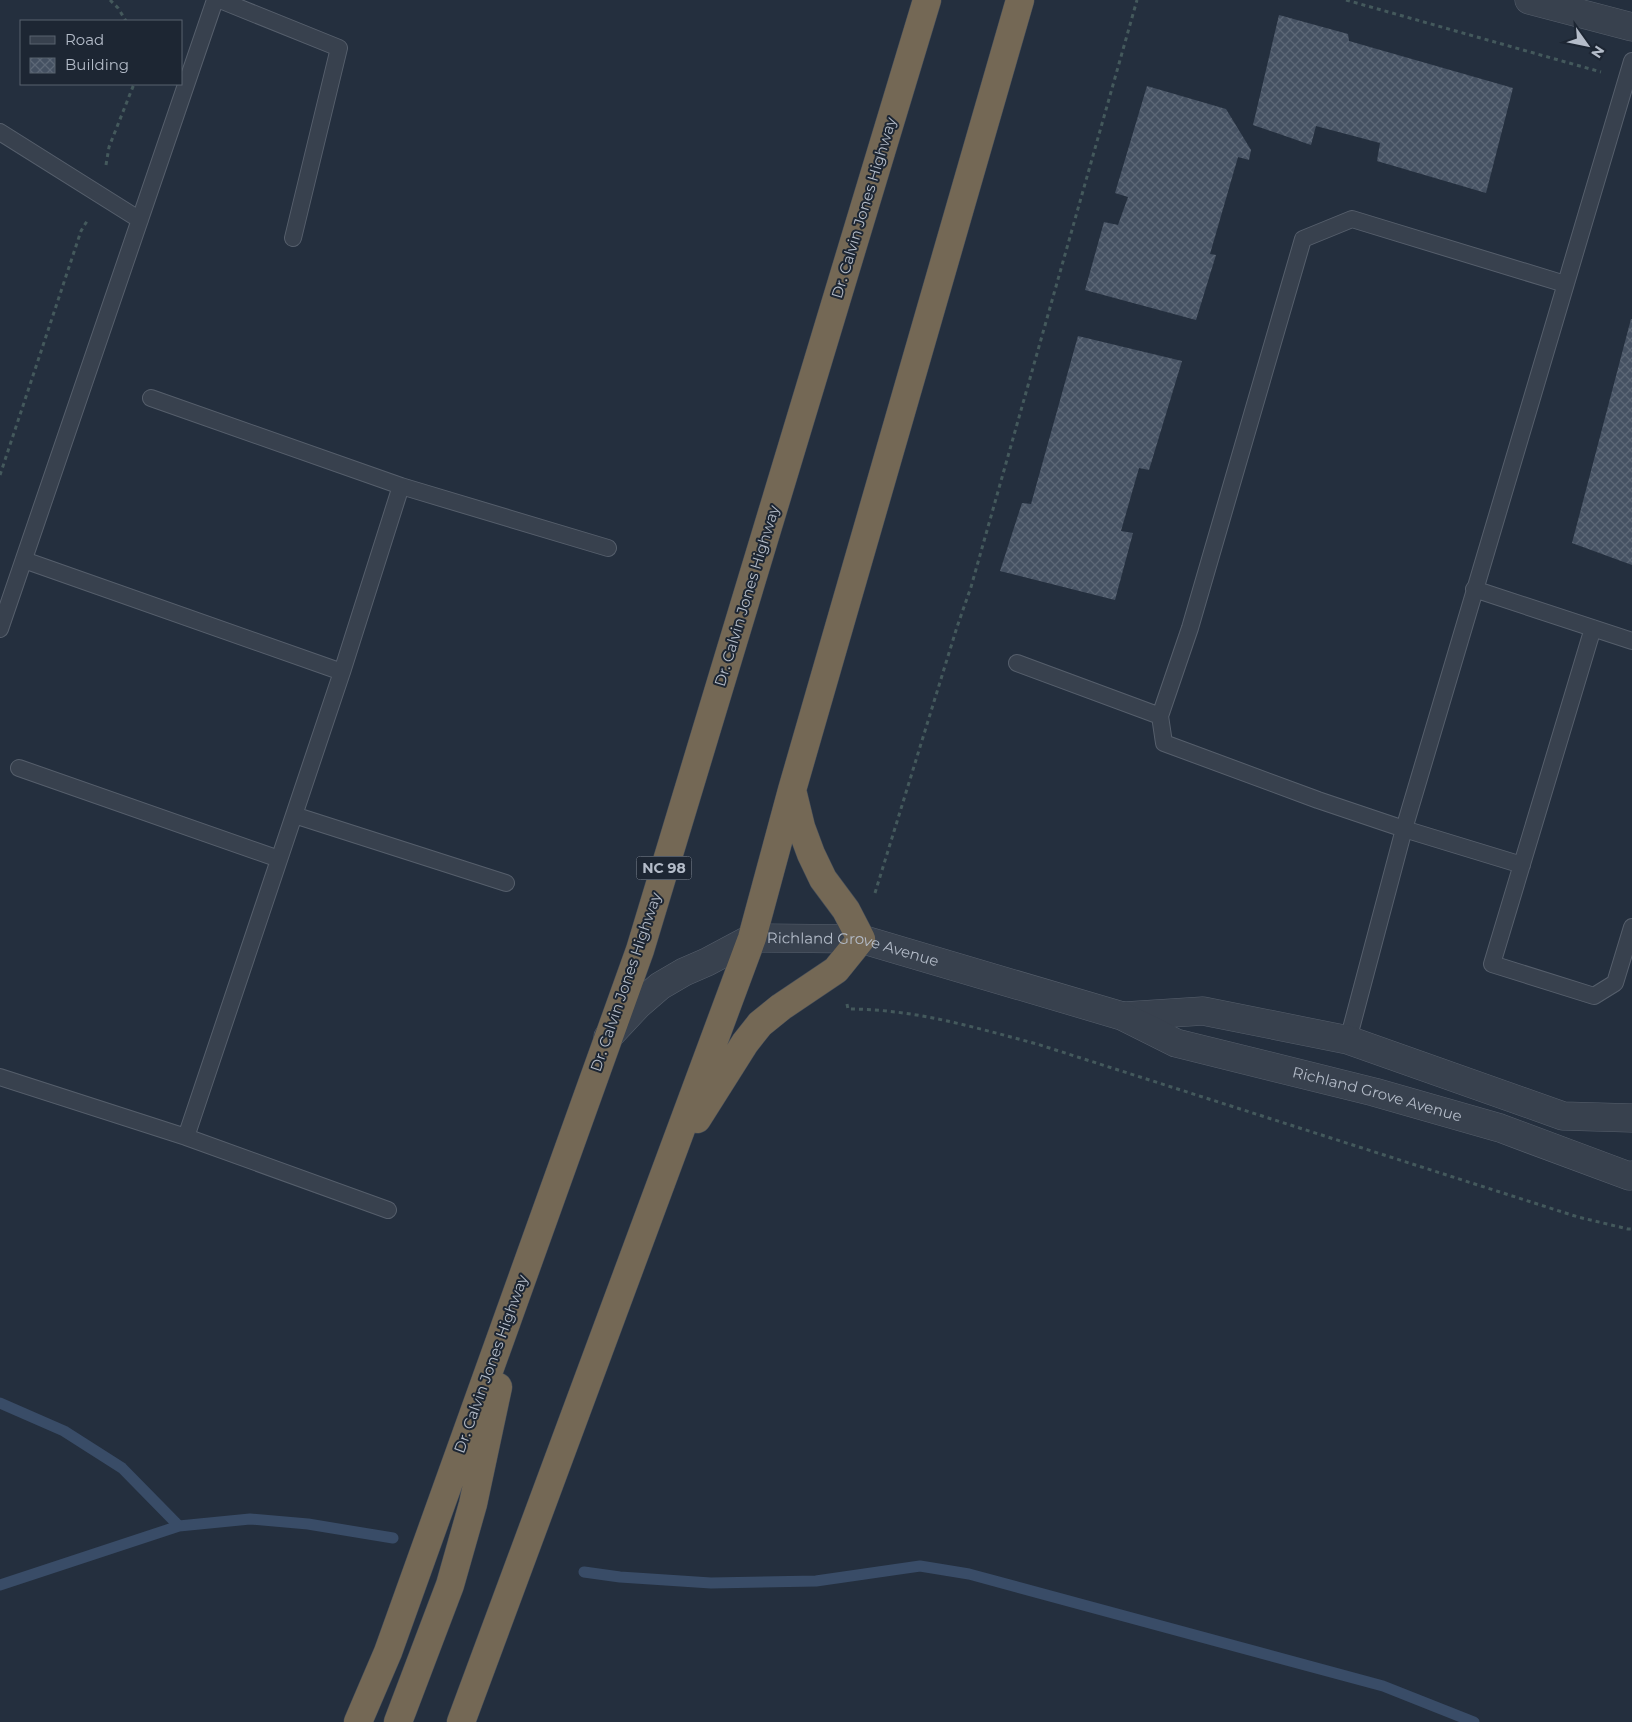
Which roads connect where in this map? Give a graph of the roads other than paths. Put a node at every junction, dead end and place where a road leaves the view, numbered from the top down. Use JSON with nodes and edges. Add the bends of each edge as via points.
{"nodes":[{"id":1,"x":215,"y":0,"type":"edge"},
{"id":2,"x":220,"y":0,"type":"edge"},
{"id":3,"x":927,"y":0,"type":"edge"},
{"id":4,"x":1020,"y":0,"type":"edge"},
{"id":5,"x":1530,"y":0,"type":"edge"},
{"id":6,"x":1632,"y":27,"type":"edge"},
{"id":7,"x":1632,"y":60,"type":"edge"},
{"id":8,"x":0,"y":132,"type":"edge"},
{"id":9,"x":140,"y":220,"type":"junction"},
{"id":10,"x":293,"y":238,"type":"dead end"},
{"id":11,"x":1565,"y":284,"type":"junction"},
{"id":12,"x":150,"y":398,"type":"dead end"},
{"id":13,"x":401,"y":486,"type":"junction"},
{"id":14,"x":608,"y":548,"type":"dead end"},
{"id":15,"x":24,"y":560,"type":"junction"},
{"id":16,"x":1474,"y":589,"type":"junction"},
{"id":17,"x":1593,"y":628,"type":"junction"},
{"id":18,"x":0,"y":629,"type":"edge"},
{"id":19,"x":1632,"y":641,"type":"edge"},
{"id":20,"x":1017,"y":663,"type":"dead end"},
{"id":21,"x":342,"y":672,"type":"junction"},
{"id":22,"x":1160,"y":716,"type":"junction"},
{"id":23,"x":18,"y":768,"type":"dead end"},
{"id":24,"x":792,"y":790,"type":"junction"},
{"id":25,"x":294,"y":815,"type":"junction"},
{"id":26,"x":1404,"y":829,"type":"junction"},
{"id":27,"x":279,"y":858,"type":"junction"},
{"id":28,"x":1522,"y":865,"type":"junction"},
{"id":29,"x":506,"y":883,"type":"dead end"},
{"id":30,"x":1632,"y":927,"type":"edge"},
{"id":31,"x":752,"y":938,"type":"junction"},
{"id":32,"x":861,"y":939,"type":"junction"},
{"id":33,"x":1122,"y":1016,"type":"junction"},
{"id":34,"x":608,"y":1037,"type":"junction"},
{"id":35,"x":1348,"y":1040,"type":"junction"},
{"id":36,"x":0,"y":1077,"type":"edge"},
{"id":37,"x":1632,"y":1118,"type":"edge"},
{"id":38,"x":186,"y":1137,"type":"junction"},
{"id":39,"x":669,"y":1162,"type":"junction"},
{"id":40,"x":1632,"y":1175,"type":"edge"},
{"id":41,"x":388,"y":1210,"type":"dead end"},
{"id":42,"x":520,"y":1283,"type":"junction"},
{"id":43,"x":358,"y":1722,"type":"edge"},
{"id":44,"x":398,"y":1722,"type":"edge"},
{"id":45,"x":461,"y":1722,"type":"edge"}],
"edges":[{"from":1,"to":9,"type":"lane"},
{"from":2,"to":10,"type":"lane","via":[[339,48]]},
{"from":3,"to":34,"type":"highway","name":"Dr. Calvin Jones Highway","number":"NC 98","via":[[640,950]]},
{"from":4,"to":24,"type":"highway"},
{"from":5,"to":6,"type":"street"},
{"from":7,"to":11,"type":"lane"},
{"from":8,"to":9,"type":"lane"},
{"from":9,"to":15,"type":"lane"},
{"from":11,"to":16,"type":"lane"},
{"from":11,"to":22,"type":"lane","via":[[1352,219],[1303,239],[1190,628]]},
{"from":12,"to":13,"type":"lane"},
{"from":13,"to":14,"type":"lane"},
{"from":13,"to":21,"type":"lane"},
{"from":15,"to":18,"type":"lane"},
{"from":15,"to":21,"type":"lane"},
{"from":16,"to":17,"type":"lane"},
{"from":16,"to":26,"type":"lane"},
{"from":17,"to":19,"type":"lane"},
{"from":17,"to":28,"type":"lane"},
{"from":20,"to":22,"type":"lane"},
{"from":21,"to":25,"type":"lane"},
{"from":22,"to":26,"type":"lane","via":[[1164,743]]},
{"from":23,"to":27,"type":"lane"},
{"from":24,"to":31,"type":"highway"},
{"from":24,"to":32,"type":"highway","via":[[811,854]]},
{"from":25,"to":27,"type":"lane"},
{"from":25,"to":29,"type":"lane"},
{"from":26,"to":28,"type":"lane"},
{"from":26,"to":35,"type":"lane"},
{"from":27,"to":38,"type":"lane"},
{"from":28,"to":30,"type":"lane","via":[[1492,964],[1594,996],[1614,983]]},
{"from":31,"to":32,"type":"street","name":"Richland Grove Avenue"},
{"from":31,"to":34,"type":"street","name":"Richland Grove Avenue","via":[[660,986]]},
{"from":31,"to":39,"type":"highway"},
{"from":32,"to":33,"type":"street","name":"Richland Grove Avenue"},
{"from":32,"to":39,"type":"highway","via":[[836,970],[760,1024]]},
{"from":33,"to":35,"type":"street","name":"Richland Grove Avenue","via":[[1203,1012]]},
{"from":33,"to":40,"type":"street","name":"Richland Grove Avenue","via":[[1176,1043],[1374,1092],[1500,1128]]},
{"from":34,"to":42,"type":"highway","name":"Dr. Calvin Jones Highway","number":"NC 98"},
{"from":35,"to":37,"type":"street","name":"Richland Grove Avenue","via":[[1563,1116]]},
{"from":36,"to":38,"type":"lane"},
{"from":38,"to":41,"type":"lane"},
{"from":39,"to":45,"type":"highway"},
{"from":42,"to":43,"type":"highway","name":"Dr. Calvin Jones Highway","number":"NC 98","via":[[388,1652]]},
{"from":42,"to":44,"type":"highway","via":[[468,1522],[450,1585]]}]}
